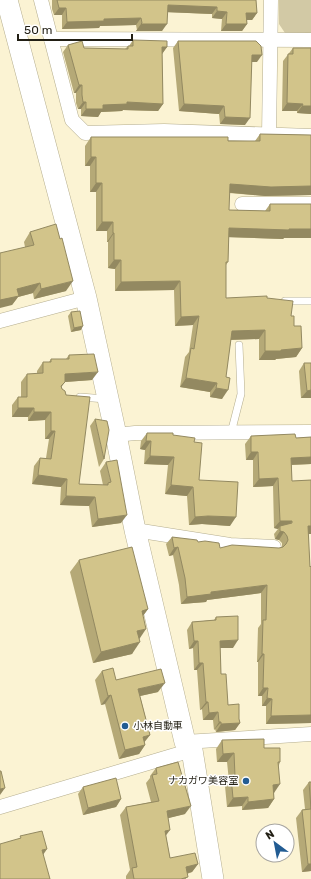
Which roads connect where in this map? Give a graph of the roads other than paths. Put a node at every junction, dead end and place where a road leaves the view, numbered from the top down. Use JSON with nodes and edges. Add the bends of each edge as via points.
{"nodes":[{"id":1,"x":7,"y":0,"type":"edge"},
{"id":2,"x":41,"y":0,"type":"edge"},
{"id":3,"x":271,"y":0,"type":"edge"},
{"id":4,"x":51,"y":38,"type":"junction"},
{"id":5,"x":270,"y":40,"type":"junction"},
{"id":6,"x":311,"y":40,"type":"edge"},
{"id":7,"x":269,"y":135,"type":"junction"},
{"id":8,"x":311,"y":136,"type":"edge"},
{"id":9,"x":242,"y":204,"type":"dead end"},
{"id":10,"x":311,"y":204,"type":"edge"},
{"id":11,"x":86,"y":298,"type":"junction"},
{"id":12,"x":274,"y":301,"type":"edge"},
{"id":13,"x":311,"y":301,"type":"edge"},
{"id":14,"x":0,"y":321,"type":"edge"},
{"id":15,"x":239,"y":345,"type":"dead end"},
{"id":16,"x":74,"y":396,"type":"edge"},
{"id":17,"x":108,"y":399,"type":"junction"},
{"id":18,"x":311,"y":432,"type":"edge"},
{"id":19,"x":231,"y":433,"type":"junction"},
{"id":20,"x":116,"y":435,"type":"junction"},
{"id":21,"x":135,"y":530,"type":"junction"},
{"id":22,"x":274,"y":547,"type":"edge"},
{"id":23,"x":311,"y":734,"type":"edge"},
{"id":24,"x":188,"y":746,"type":"junction"},
{"id":25,"x":0,"y":807,"type":"edge"},
{"id":26,"x":213,"y":879,"type":"edge"}],
"edges":[{"from":1,"to":11,"type":"street"},
{"from":2,"to":4,"type":"street"},
{"from":3,"to":5,"type":"street"},
{"from":4,"to":5,"type":"street"},
{"from":4,"to":7,"type":"street","via":[[72,120],[85,133],[164,130]]},
{"from":5,"to":6,"type":"street"},
{"from":5,"to":7,"type":"street"},
{"from":7,"to":8,"type":"street"},
{"from":9,"to":10,"type":"street"},
{"from":11,"to":14,"type":"street"},
{"from":11,"to":17,"type":"street"},
{"from":12,"to":13,"type":"lane"},
{"from":15,"to":19,"type":"lane","via":[[241,394]]},
{"from":16,"to":17,"type":"lane"},
{"from":17,"to":20,"type":"street"},
{"from":18,"to":19,"type":"street"},
{"from":19,"to":20,"type":"street"},
{"from":20,"to":21,"type":"street"},
{"from":21,"to":22,"type":"street","via":[[230,545]]},
{"from":21,"to":24,"type":"street"},
{"from":23,"to":24,"type":"street"},
{"from":24,"to":25,"type":"street"},
{"from":24,"to":26,"type":"street"}]}
